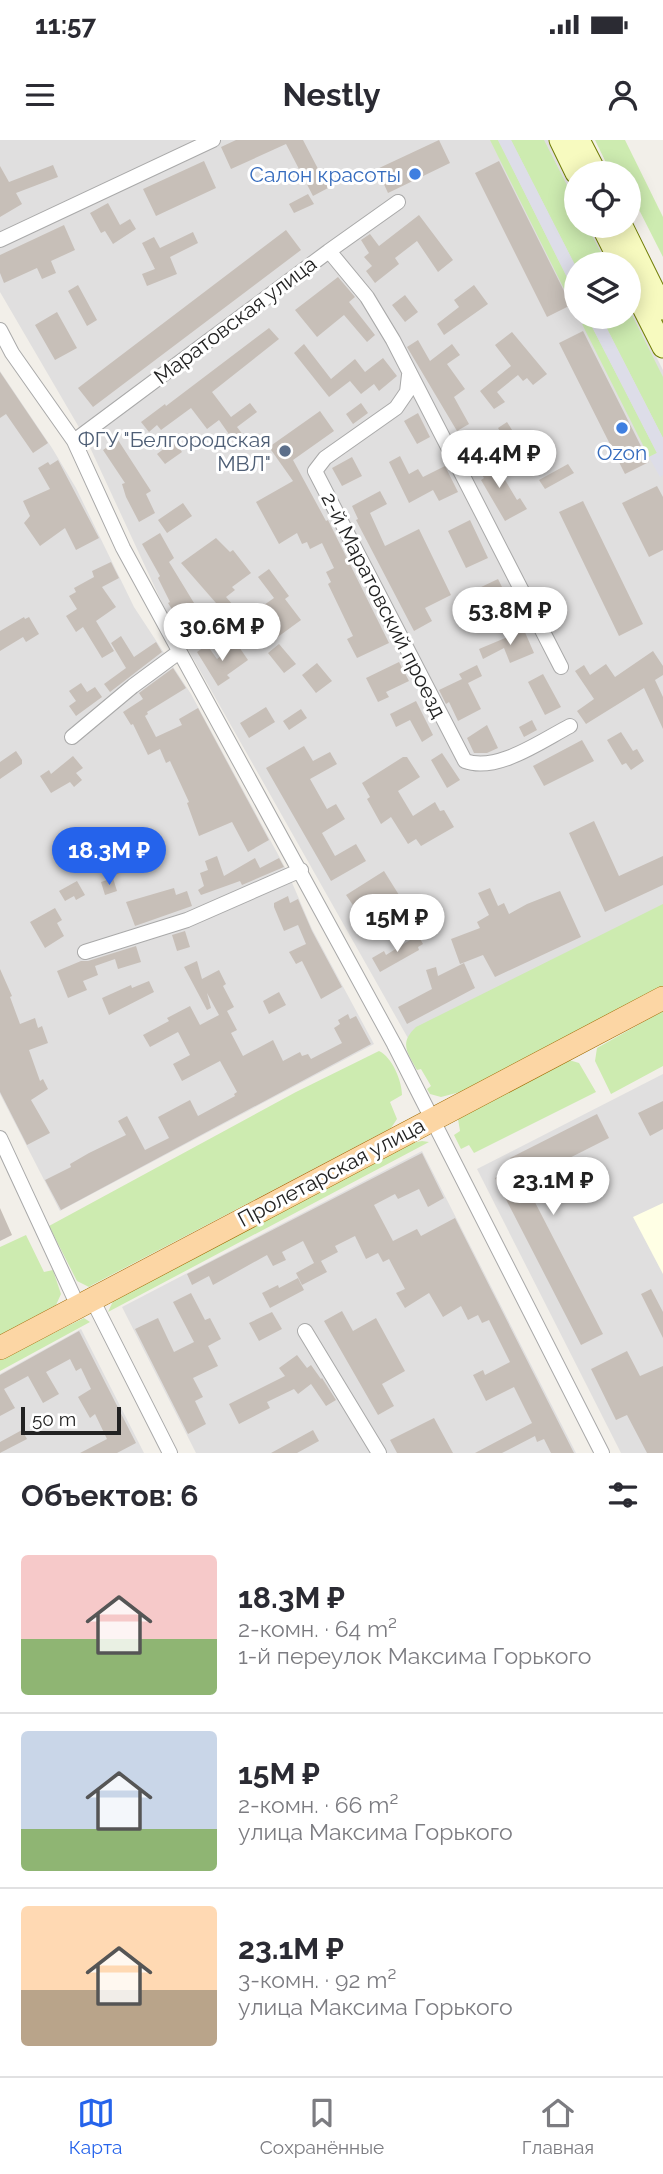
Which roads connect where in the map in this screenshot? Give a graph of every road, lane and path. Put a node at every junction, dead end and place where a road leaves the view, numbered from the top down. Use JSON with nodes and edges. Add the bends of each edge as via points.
{"nodes":[{"id":1,"x":213,"y":140,"type":"edge"},
{"id":2,"x":560,"y":140,"type":"edge"},
{"id":3,"x":579,"y":140,"type":"edge"},
{"id":4,"x":570,"y":161,"type":"edge"},
{"id":5,"x":590,"y":161,"type":"edge"},
{"id":6,"x":398,"y":202,"type":"dead end"},
{"id":7,"x":628,"y":238,"type":"edge"},
{"id":8,"x":0,"y":240,"type":"edge"},
{"id":9,"x":329,"y":251,"type":"junction"},
{"id":10,"x":641,"y":304,"type":"edge"},
{"id":11,"x":663,"y":309,"type":"edge"},
{"id":12,"x":0,"y":330,"type":"edge"},
{"id":13,"x":663,"y":347,"type":"edge"},
{"id":14,"x":409,"y":375,"type":"junction"},
{"id":15,"x":74,"y":440,"type":"junction"},
{"id":16,"x":179,"y":652,"type":"junction"},
{"id":17,"x":561,"y":667,"type":"dead end"},
{"id":18,"x":570,"y":726,"type":"dead end"},
{"id":19,"x":72,"y":737,"type":"dead end"},
{"id":20,"x":301,"y":870,"type":"junction"},
{"id":21,"x":85,"y":952,"type":"dead end"},
{"id":22,"x":663,"y":998,"type":"edge"},
{"id":23,"x":431,"y":1119,"type":"junction"},
{"id":24,"x":0,"y":1138,"type":"edge"},
{"id":25,"x":85,"y":1303,"type":"junction"},
{"id":26,"x":305,"y":1331,"type":"dead end"},
{"id":27,"x":0,"y":1348,"type":"edge"},
{"id":28,"x":170,"y":1453,"type":"edge"},
{"id":29,"x":379,"y":1453,"type":"edge"},
{"id":30,"x":602,"y":1453,"type":"edge"}],
"edges":[{"from":1,"to":8,"type":"street"},
{"from":2,"to":4,"type":"main road"},
{"from":3,"to":5,"type":"main road"},
{"from":6,"to":9,"type":"street","name":"Маратовская улица"},
{"from":7,"to":11,"type":"main road"},
{"from":9,"to":14,"type":"street","via":[[367,297]]},
{"from":9,"to":15,"type":"street","name":"Маратовская улица"},
{"from":10,"to":13,"type":"main road"},
{"from":12,"to":15,"type":"street"},
{"from":14,"to":17,"type":"street"},
{"from":14,"to":18,"type":"street","name":"2-й Маратовский проезд","via":[[407,392],[396,408],[325,458],[315,471],[465,761],[495,764]]},
{"from":15,"to":16,"type":"street","via":[[123,548]]},
{"from":16,"to":19,"type":"street"},
{"from":16,"to":20,"type":"street"},
{"from":20,"to":21,"type":"street","via":[[187,920]]},
{"from":20,"to":23,"type":"street"},
{"from":22,"to":23,"type":"main road","name":"Пролетарская улица"},
{"from":23,"to":25,"type":"main road","name":"Пролетарская улица"},
{"from":23,"to":30,"type":"street"},
{"from":24,"to":25,"type":"street"},
{"from":25,"to":27,"type":"main road","name":"Пролетарская улица"},
{"from":25,"to":28,"type":"street"},
{"from":26,"to":29,"type":"street"}]}
